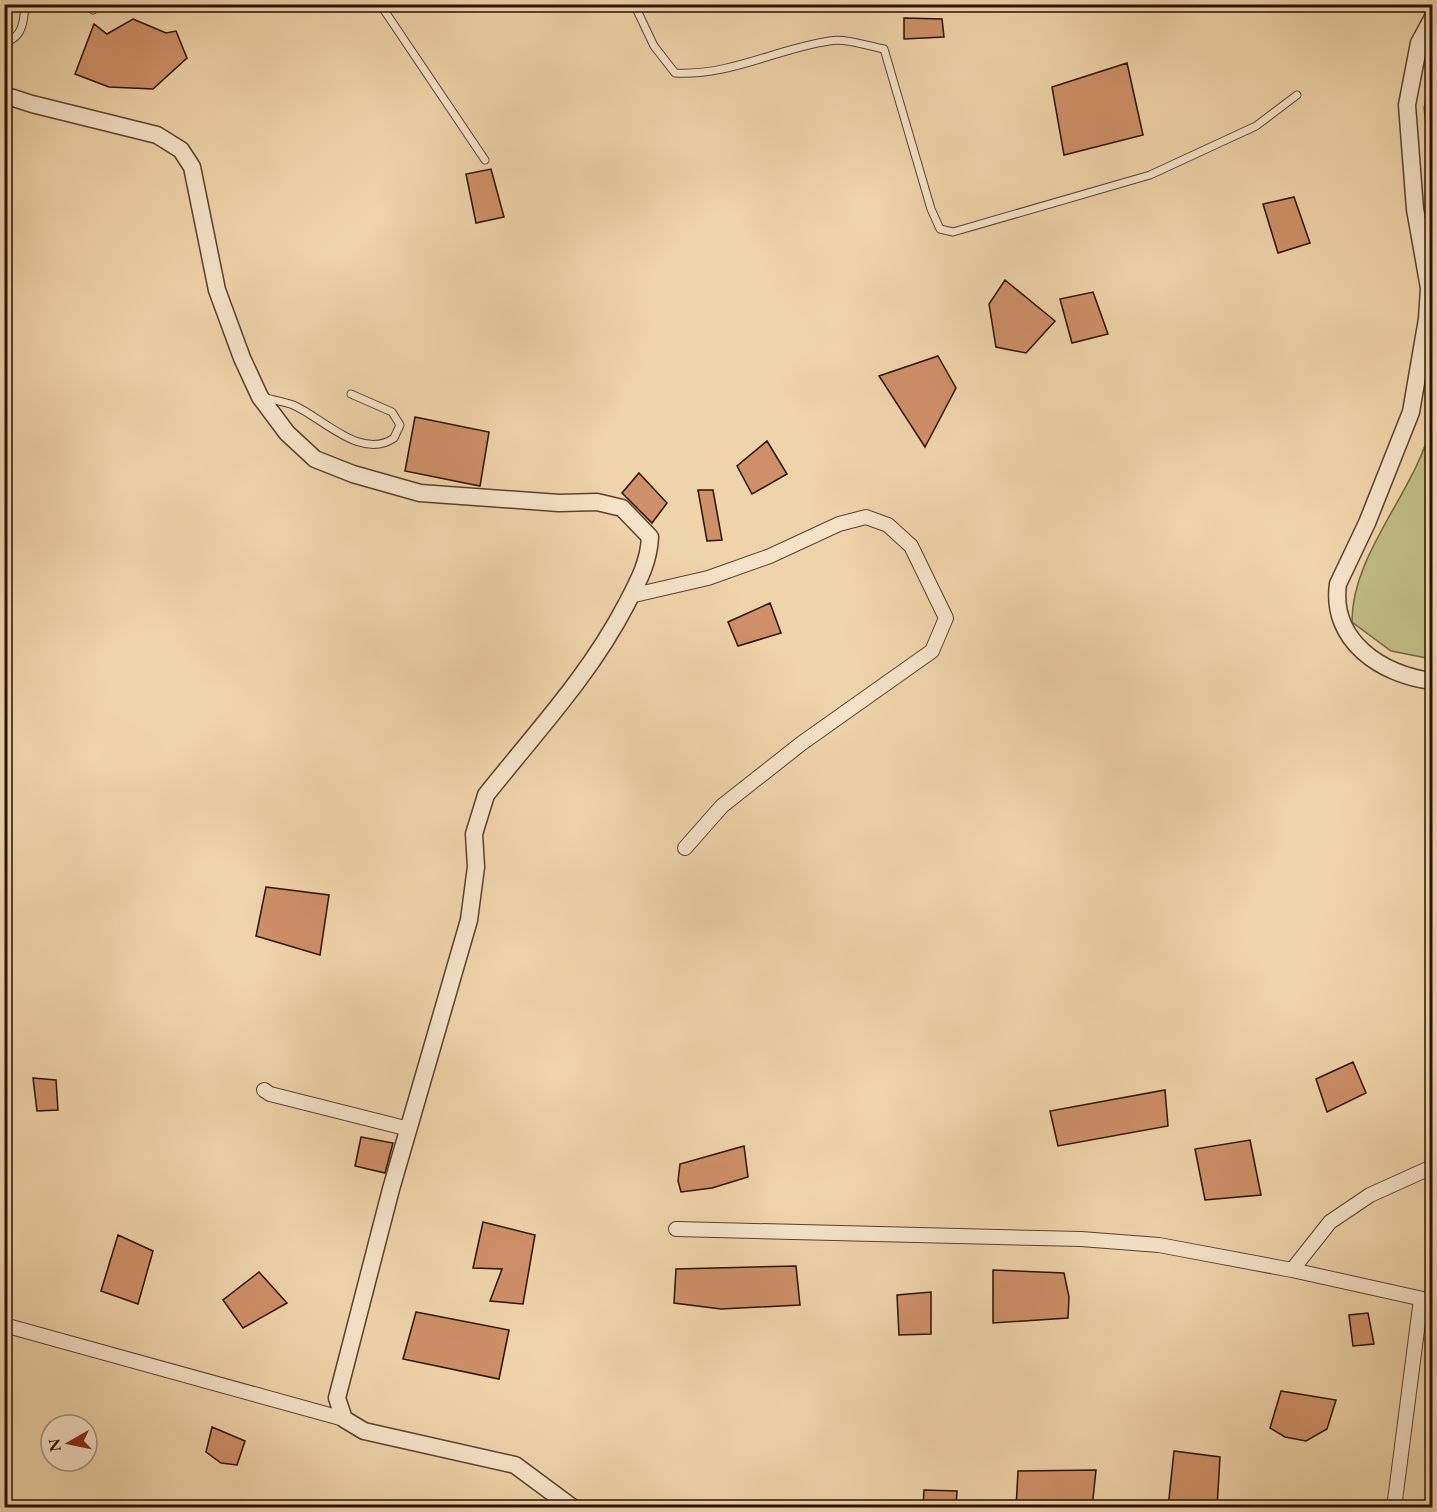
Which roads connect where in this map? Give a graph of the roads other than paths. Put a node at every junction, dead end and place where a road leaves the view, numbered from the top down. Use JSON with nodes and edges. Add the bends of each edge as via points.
{"nodes":[{"id":1,"x":25,"y":4,"type":"edge"},
{"id":2,"x":380,"y":4,"type":"edge"},
{"id":3,"x":634,"y":4,"type":"edge"},
{"id":4,"x":1432,"y":19,"type":"edge"},
{"id":5,"x":4,"y":42,"type":"edge"},
{"id":6,"x":4,"y":95,"type":"edge"},
{"id":7,"x":1297,"y":95,"type":"dead end"},
{"id":8,"x":485,"y":160,"type":"dead end"},
{"id":9,"x":351,"y":394,"type":"dead end"},
{"id":10,"x":260,"y":397,"type":"junction"},
{"id":11,"x":630,"y":596,"type":"junction"},
{"id":12,"x":1432,"y":681,"type":"edge"},
{"id":13,"x":685,"y":848,"type":"dead end"},
{"id":14,"x":264,"y":1090,"type":"dead end"},
{"id":15,"x":409,"y":1129,"type":"junction"},
{"id":16,"x":1432,"y":1167,"type":"edge"},
{"id":17,"x":676,"y":1229,"type":"dead end"},
{"id":18,"x":1292,"y":1270,"type":"junction"},
{"id":19,"x":1427,"y":1300,"type":"edge"},
{"id":20,"x":4,"y":1325,"type":"edge"},
{"id":21,"x":344,"y":1419,"type":"junction"},
{"id":22,"x":573,"y":1508,"type":"edge"},
{"id":23,"x":1394,"y":1508,"type":"edge"}],
"edges":[{"from":1,"to":5,"type":"lane","via":[[20,32]]},
{"from":2,"to":8,"type":"lane"},
{"from":3,"to":7,"type":"lane","via":[[654,46],[675,73],[699,75],[728,70],[831,40],[884,50],[931,209],[940,229],[953,232],[1150,175],[1256,126]]},
{"from":4,"to":12,"type":"street","via":[[1419,43],[1407,105],[1415,209],[1429,288],[1427,319],[1411,412],[1337,593],[1340,621],[1358,647],[1392,670]]},
{"from":6,"to":10,"type":"street","via":[[157,135],[181,150],[192,167],[217,290]]},
{"from":9,"to":10,"type":"lane","via":[[392,412],[400,425],[394,438],[379,444],[353,439],[293,405]]},
{"from":10,"to":11,"type":"street","via":[[286,433],[315,459],[353,474],[420,493],[597,502],[622,508],[650,537],[650,554]]},
{"from":11,"to":13,"type":"street","via":[[719,574],[839,524],[866,518],[888,525],[911,546],[946,618],[932,651],[802,743],[722,806]]},
{"from":11,"to":15,"type":"street","via":[[609,638],[569,696],[486,795],[474,834],[476,867],[469,920]]},
{"from":14,"to":15,"type":"street"},
{"from":15,"to":21,"type":"street","via":[[337,1398]]},
{"from":16,"to":18,"type":"street","via":[[1370,1195],[1330,1222]]},
{"from":17,"to":18,"type":"street","via":[[1081,1239],[1159,1245]]},
{"from":18,"to":19,"type":"street"},
{"from":19,"to":23,"type":"street"},
{"from":20,"to":21,"type":"street"},
{"from":21,"to":22,"type":"street","via":[[364,1431],[515,1465]]}]}
